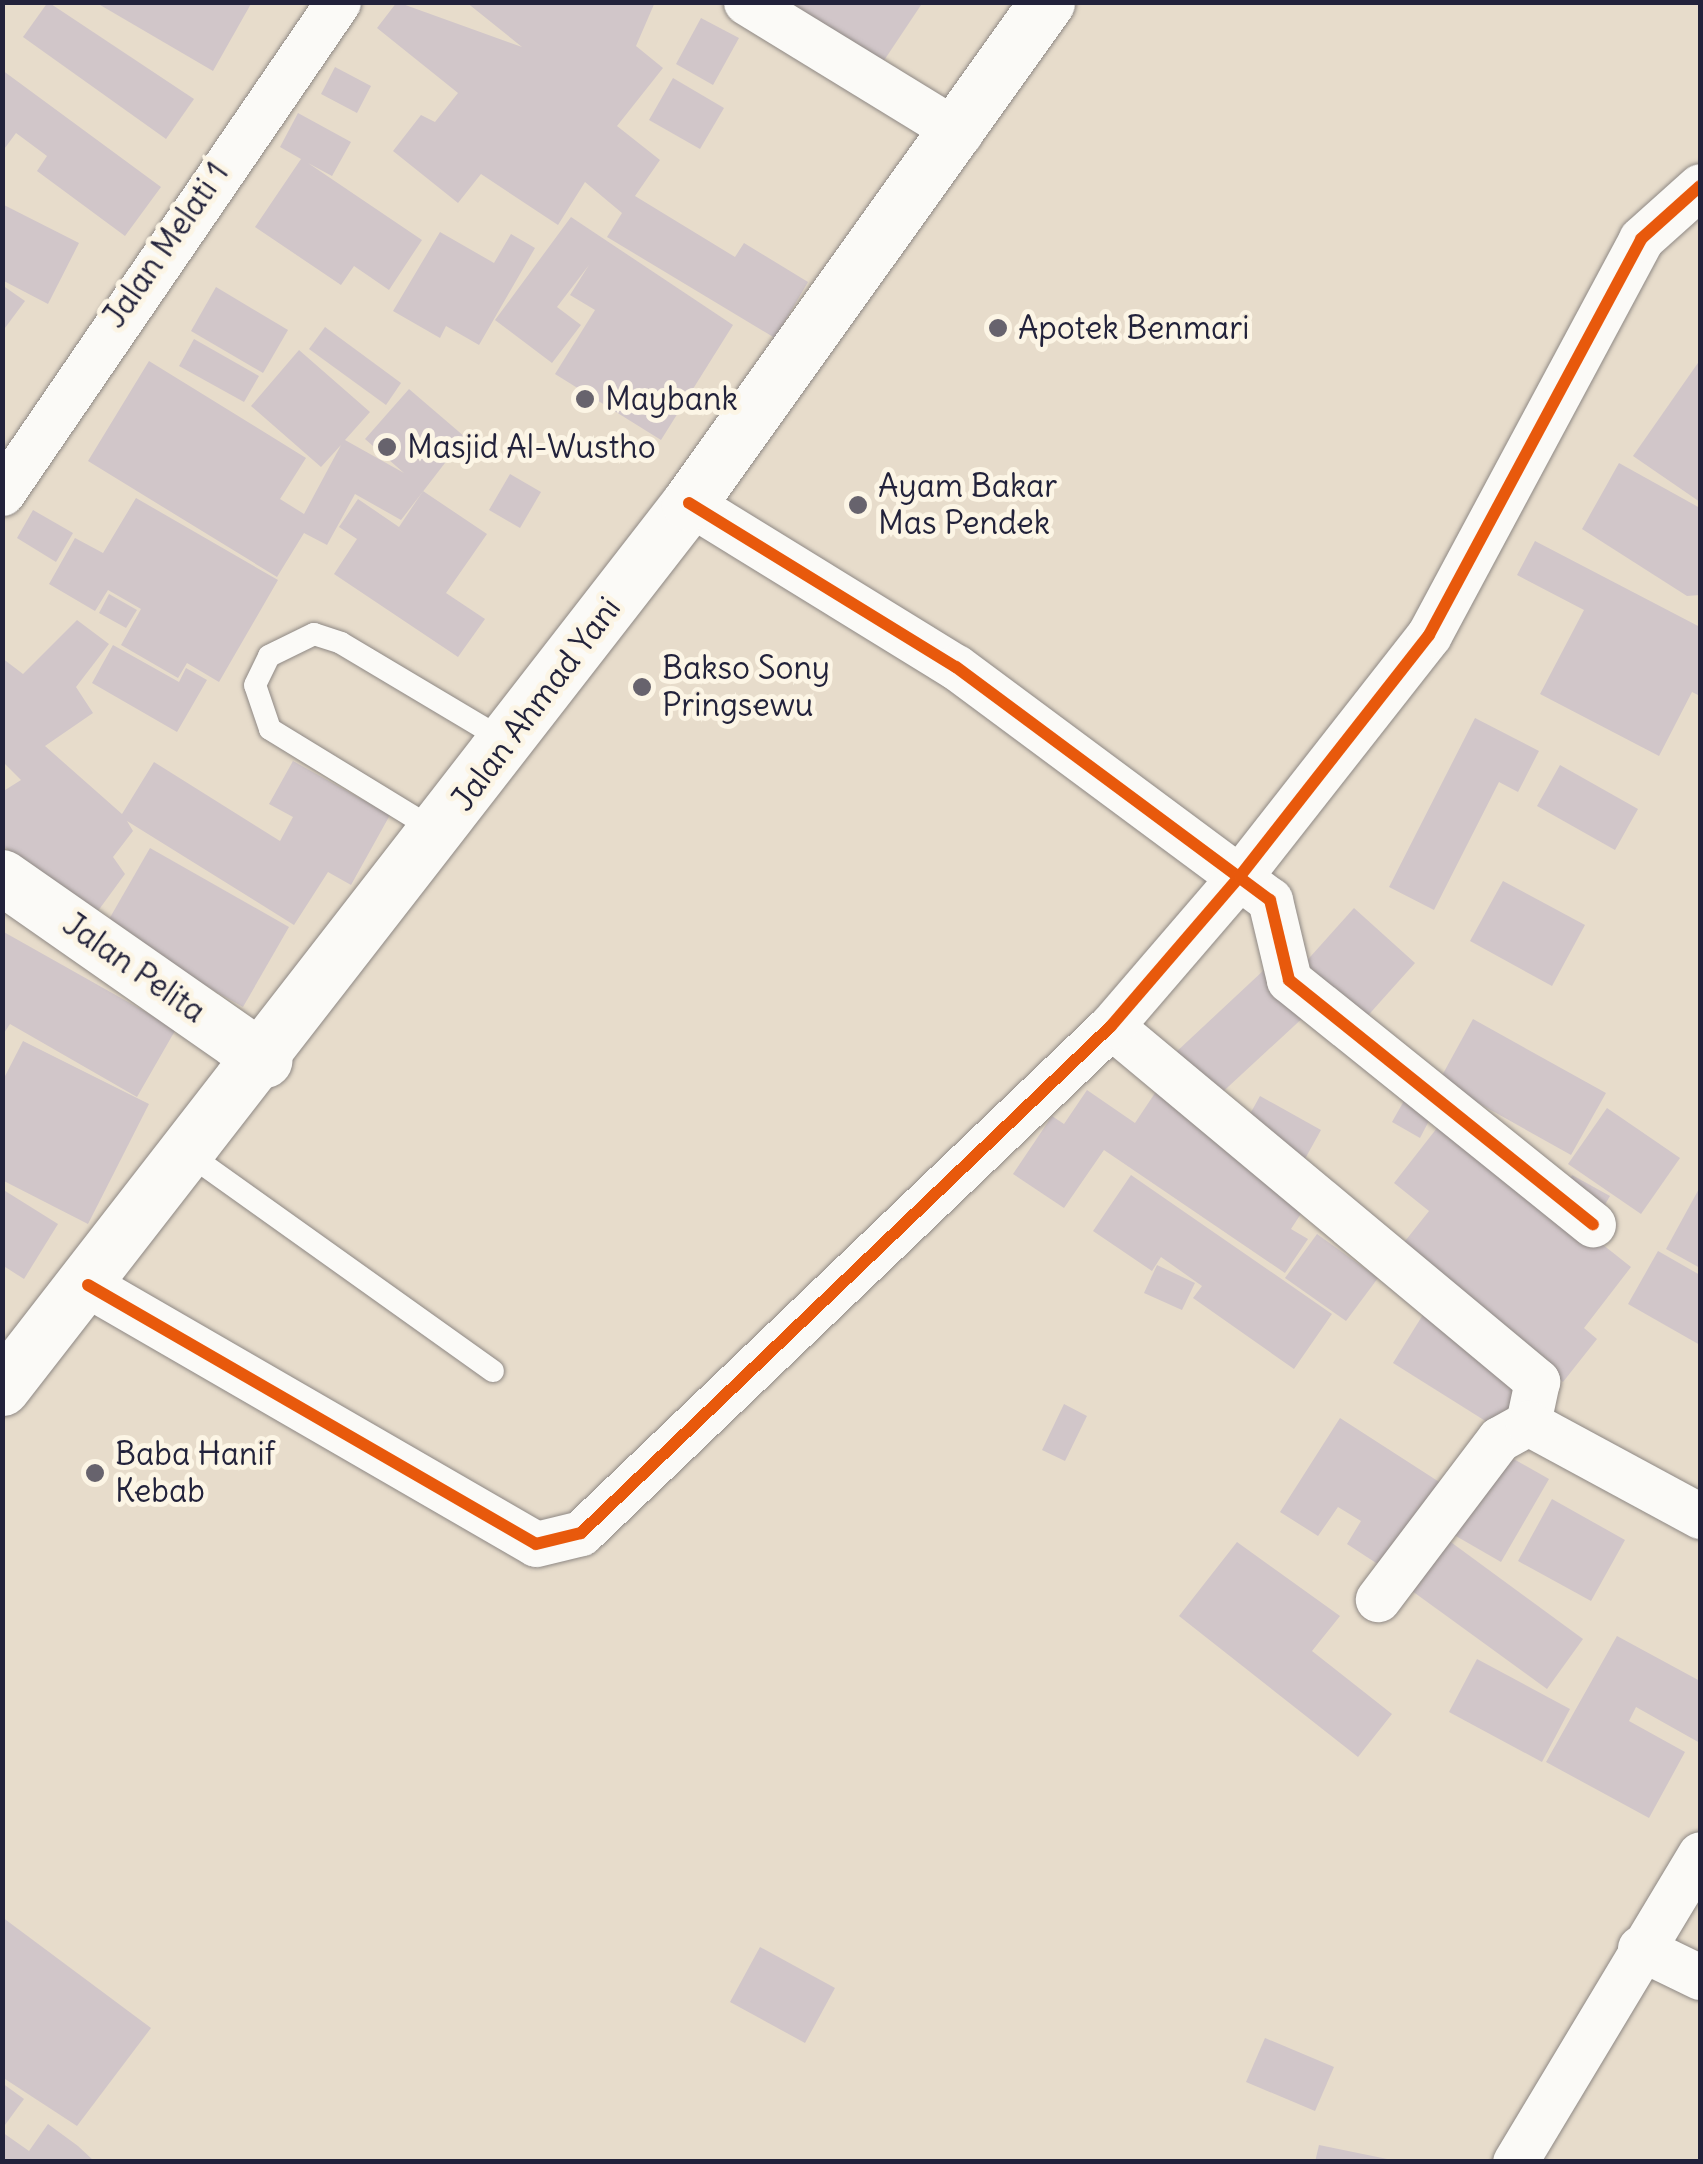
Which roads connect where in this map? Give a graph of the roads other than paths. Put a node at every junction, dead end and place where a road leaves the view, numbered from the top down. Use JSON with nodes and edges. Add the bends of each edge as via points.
{"nodes":[{"id":1,"x":338,"y":2,"type":"edge"},
{"id":2,"x":746,"y":2,"type":"edge"},
{"id":3,"x":1048,"y":2,"type":"edge"},
{"id":4,"x":960,"y":133,"type":"junction"},
{"id":5,"x":1700,"y":186,"type":"edge"},
{"id":6,"x":2,"y":493,"type":"edge"},
{"id":7,"x":689,"y":503,"type":"junction"},
{"id":8,"x":507,"y":742,"type":"junction"},
{"id":9,"x":438,"y":832,"type":"junction"},
{"id":10,"x":1240,"y":876,"type":"junction"},
{"id":11,"x":2,"y":877,"type":"edge"},
{"id":12,"x":1111,"y":1026,"type":"junction"},
{"id":13,"x":264,"y":1060,"type":"junction"},
{"id":14,"x":190,"y":1155,"type":"junction"},
{"id":15,"x":1594,"y":1224,"type":"dead end"},
{"id":16,"x":88,"y":1285,"type":"junction"},
{"id":17,"x":493,"y":1371,"type":"dead end"},
{"id":18,"x":2,"y":1388,"type":"edge"},
{"id":19,"x":1528,"y":1422,"type":"junction"},
{"id":20,"x":1700,"y":1516,"type":"edge"},
{"id":21,"x":1378,"y":1599,"type":"dead end"},
{"id":22,"x":1700,"y":1854,"type":"edge"},
{"id":23,"x":1640,"y":1948,"type":"junction"},
{"id":24,"x":1700,"y":1977,"type":"edge"},
{"id":25,"x":1515,"y":2162,"type":"edge"}],
"edges":[{"from":1,"to":6,"type":"street","name":"Jalan Melati 1"},
{"from":2,"to":4,"type":"street"},
{"from":3,"to":4,"type":"main road","name":"Jalan Ahmad Yani"},
{"from":4,"to":7,"type":"main road","name":"Jalan Ahmad Yani"},
{"from":5,"to":10,"type":"street","via":[[1641,239],[1429,635]]},
{"from":7,"to":8,"type":"main road","name":"Jalan Ahmad Yani"},
{"from":7,"to":10,"type":"street","via":[[956,667]]},
{"from":8,"to":9,"type":"main road","name":"Jalan Ahmad Yani"},
{"from":8,"to":9,"type":"lane","via":[[341,643],[314,634],[269,656],[255,685],[270,729]]},
{"from":9,"to":13,"type":"main road","name":"Jalan Ahmad Yani"},
{"from":10,"to":12,"type":"street"},
{"from":10,"to":15,"type":"street","via":[[1270,900],[1289,980]]},
{"from":11,"to":13,"type":"main road","name":"Jalan Pelita"},
{"from":12,"to":16,"type":"street","via":[[581,1534],[536,1544]]},
{"from":12,"to":19,"type":"street","via":[[1522,1364],[1537,1381]]},
{"from":13,"to":14,"type":"main road","name":"Jalan Ahmad Yani"},
{"from":14,"to":16,"type":"main road","name":"Jalan Ahmad Yani"},
{"from":14,"to":17,"type":"lane"},
{"from":16,"to":18,"type":"main road","name":"Jalan Ahmad Yani"},
{"from":19,"to":20,"type":"street"},
{"from":19,"to":21,"type":"street","via":[[1498,1439]]},
{"from":22,"to":23,"type":"street"},
{"from":23,"to":24,"type":"street"},
{"from":23,"to":25,"type":"street"}]}
